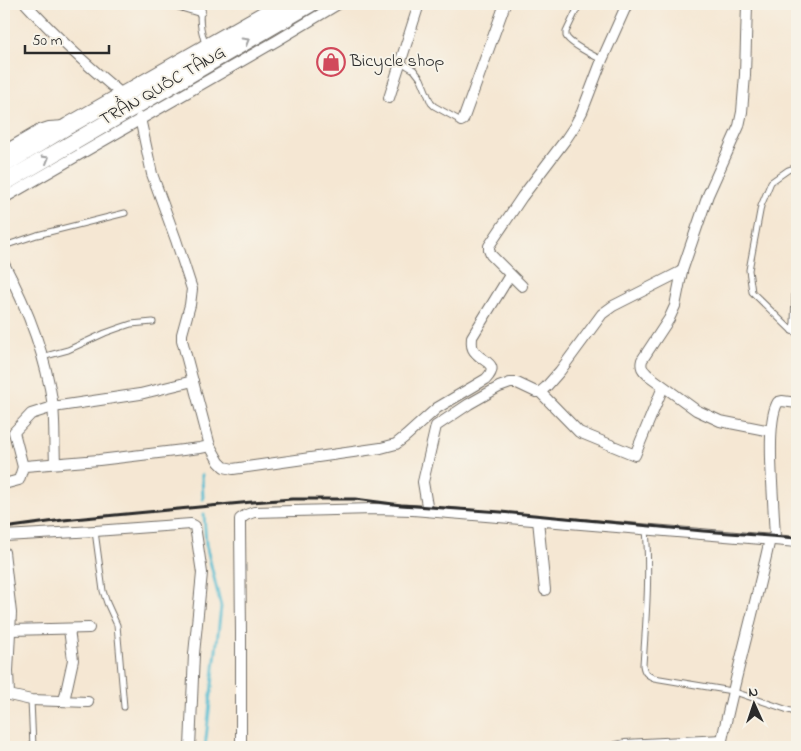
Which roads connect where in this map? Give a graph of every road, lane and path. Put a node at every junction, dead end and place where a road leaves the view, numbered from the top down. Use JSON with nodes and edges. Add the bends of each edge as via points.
{"nodes":[{"id":1,"x":26,"y":4,"type":"edge"},
{"id":2,"x":177,"y":4,"type":"edge"},
{"id":3,"x":310,"y":4,"type":"edge"},
{"id":4,"x":338,"y":4,"type":"edge"},
{"id":5,"x":419,"y":4,"type":"edge"},
{"id":6,"x":505,"y":4,"type":"edge"},
{"id":7,"x":581,"y":4,"type":"edge"},
{"id":8,"x":627,"y":4,"type":"edge"},
{"id":9,"x":747,"y":4,"type":"edge"},
{"id":10,"x":270,"y":6,"type":"edge"},
{"id":11,"x":201,"y":8,"type":"edge"},
{"id":12,"x":206,"y":47,"type":"junction"},
{"id":13,"x":602,"y":60,"type":"junction"},
{"id":14,"x":401,"y":61,"type":"junction"},
{"id":15,"x":123,"y":95,"type":"junction"},
{"id":16,"x":389,"y":98,"type":"dead end"},
{"id":17,"x":140,"y":118,"type":"junction"},
{"id":18,"x":460,"y":121,"type":"joint"},
{"id":19,"x":68,"y":126,"type":"junction"},
{"id":20,"x":4,"y":151,"type":"edge"},
{"id":21,"x":4,"y":165,"type":"edge"},
{"id":22,"x":797,"y":167,"type":"edge"},
{"id":23,"x":4,"y":183,"type":"edge"},
{"id":24,"x":4,"y":198,"type":"edge"},
{"id":25,"x":126,"y":213,"type":"dead end"},
{"id":26,"x":4,"y":246,"type":"edge"},
{"id":27,"x":797,"y":259,"type":"edge"},
{"id":28,"x":4,"y":264,"type":"edge"},
{"id":29,"x":682,"y":271,"type":"junction"},
{"id":30,"x":510,"y":275,"type":"junction"},
{"id":31,"x":522,"y":286,"type":"dead end"},
{"id":32,"x":153,"y":322,"type":"dead end"},
{"id":33,"x":795,"y":332,"type":"edge"},
{"id":34,"x":42,"y":357,"type":"junction"},
{"id":35,"x":193,"y":380,"type":"junction"},
{"id":36,"x":663,"y":387,"type":"junction"},
{"id":37,"x":540,"y":392,"type":"junction"},
{"id":38,"x":797,"y":403,"type":"edge"},
{"id":39,"x":53,"y":407,"type":"junction"},
{"id":40,"x":771,"y":431,"type":"junction"},
{"id":41,"x":206,"y":447,"type":"junction"},
{"id":42,"x":54,"y":463,"type":"junction"},
{"id":43,"x":23,"y":467,"type":"junction"},
{"id":44,"x":4,"y":484,"type":"edge"},
{"id":45,"x":427,"y":511,"type":"junction"},
{"id":46,"x":538,"y":520,"type":"junction"},
{"id":47,"x":646,"y":529,"type":"junction"},
{"id":48,"x":95,"y":531,"type":"junction"},
{"id":49,"x":4,"y":536,"type":"edge"},
{"id":50,"x":770,"y":539,"type":"junction"},
{"id":51,"x":797,"y":542,"type":"edge"},
{"id":52,"x":4,"y":552,"type":"edge"},
{"id":53,"x":545,"y":590,"type":"dead end"},
{"id":54,"x":69,"y":628,"type":"junction"},
{"id":55,"x":89,"y":628,"type":"dead end"},
{"id":56,"x":10,"y":630,"type":"junction"},
{"id":57,"x":732,"y":691,"type":"junction"},
{"id":58,"x":6,"y":697,"type":"edge"},
{"id":59,"x":31,"y":700,"type":"junction"},
{"id":60,"x":64,"y":701,"type":"junction"},
{"id":61,"x":88,"y":702,"type":"dead end"},
{"id":62,"x":124,"y":707,"type":"dead end"},
{"id":63,"x":797,"y":713,"type":"edge"},
{"id":64,"x":723,"y":744,"type":"edge"},
{"id":65,"x":33,"y":747,"type":"edge"},
{"id":66,"x":190,"y":747,"type":"edge"},
{"id":67,"x":241,"y":747,"type":"edge"},
{"id":68,"x":616,"y":747,"type":"edge"}],
"edges":[{"from":1,"to":15,"type":"street","via":[[50,30]]},
{"from":2,"to":11,"type":"street"},
{"from":23,"to":3,"type":"highway","one_way":true},
{"from":4,"to":17,"type":"street","name":"TRẦN QUỐC TẢNG"},
{"from":5,"to":14,"type":"street"},
{"from":6,"to":18,"type":"street"},
{"from":7,"to":13,"type":"lane","via":[[566,32],[567,38]]},
{"from":8,"to":13,"type":"street"},
{"from":9,"to":29,"type":"street","via":[[745,74],[739,126],[708,195]]},
{"from":10,"to":12,"type":"highway"},
{"from":11,"to":12,"type":"lane","via":[[200,29]]},
{"from":12,"to":15,"type":"highway"},
{"from":13,"to":30,"type":"street","via":[[582,112],[566,139],[489,246],[491,255]]},
{"from":14,"to":16,"type":"street"},
{"from":14,"to":18,"type":"lane","via":[[414,70],[431,103]]},
{"from":15,"to":19,"type":"highway"},
{"from":17,"to":24,"type":"street","name":"TRẦN QUỐC TẢNG"},
{"from":17,"to":35,"type":"street","via":[[152,174],[192,289],[182,334]]},
{"from":19,"to":20,"type":"street","via":[[40,130]]},
{"from":19,"to":21,"type":"highway"},
{"from":22,"to":33,"type":"lane","via":[[771,182],[761,206],[749,270],[752,292]]},
{"from":25,"to":26,"type":"lane","via":[[37,234]]},
{"from":27,"to":33,"type":"lane"},
{"from":28,"to":34,"type":"street"},
{"from":29,"to":36,"type":"street","via":[[675,306],[641,366]]},
{"from":29,"to":37,"type":"street","via":[[602,314],[560,371]]},
{"from":30,"to":31,"type":"street"},
{"from":30,"to":41,"type":"street","via":[[472,337],[474,351],[491,365],[491,374],[437,408],[396,444],[233,469],[224,467]]},
{"from":32,"to":34,"type":"lane","via":[[119,328],[68,350]]},
{"from":34,"to":39,"type":"street"},
{"from":35,"to":39,"type":"street","via":[[140,394]]},
{"from":35,"to":41,"type":"street"},
{"from":36,"to":37,"type":"street","via":[[635,455],[578,432]]},
{"from":36,"to":40,"type":"street","via":[[696,410],[720,420]]},
{"from":37,"to":45,"type":"street","via":[[510,383],[498,387],[436,426],[424,482]]},
{"from":38,"to":40,"type":"street","via":[[778,402]]},
{"from":39,"to":42,"type":"street"},
{"from":39,"to":43,"type":"street","via":[[31,414],[14,432]]},
{"from":40,"to":50,"type":"street","via":[[775,536]]},
{"from":41,"to":42,"type":"street"},
{"from":42,"to":43,"type":"street"},
{"from":43,"to":44,"type":"street","via":[[19,480]]},
{"from":45,"to":46,"type":"street"},
{"from":45,"to":67,"type":"street","via":[[374,508],[254,512],[240,519]]},
{"from":46,"to":47,"type":"street"},
{"from":46,"to":53,"type":"street"},
{"from":47,"to":50,"type":"street"},
{"from":47,"to":57,"type":"lane","via":[[644,670],[654,678]]},
{"from":48,"to":49,"type":"street"},
{"from":48,"to":62,"type":"lane","via":[[103,591],[117,625]]},
{"from":48,"to":66,"type":"street","via":[[194,526],[202,585],[194,654]]},
{"from":50,"to":51,"type":"street"},
{"from":50,"to":57,"type":"street"},
{"from":52,"to":56,"type":"street"},
{"from":54,"to":55,"type":"street"},
{"from":54,"to":56,"type":"street"},
{"from":54,"to":60,"type":"street","via":[[73,660]]},
{"from":56,"to":58,"type":"street"},
{"from":57,"to":63,"type":"lane"},
{"from":57,"to":64,"type":"street"},
{"from":58,"to":59,"type":"street"},
{"from":59,"to":60,"type":"street"},
{"from":59,"to":65,"type":"lane"},
{"from":60,"to":61,"type":"street"},
{"from":64,"to":68,"type":"street"}]}
